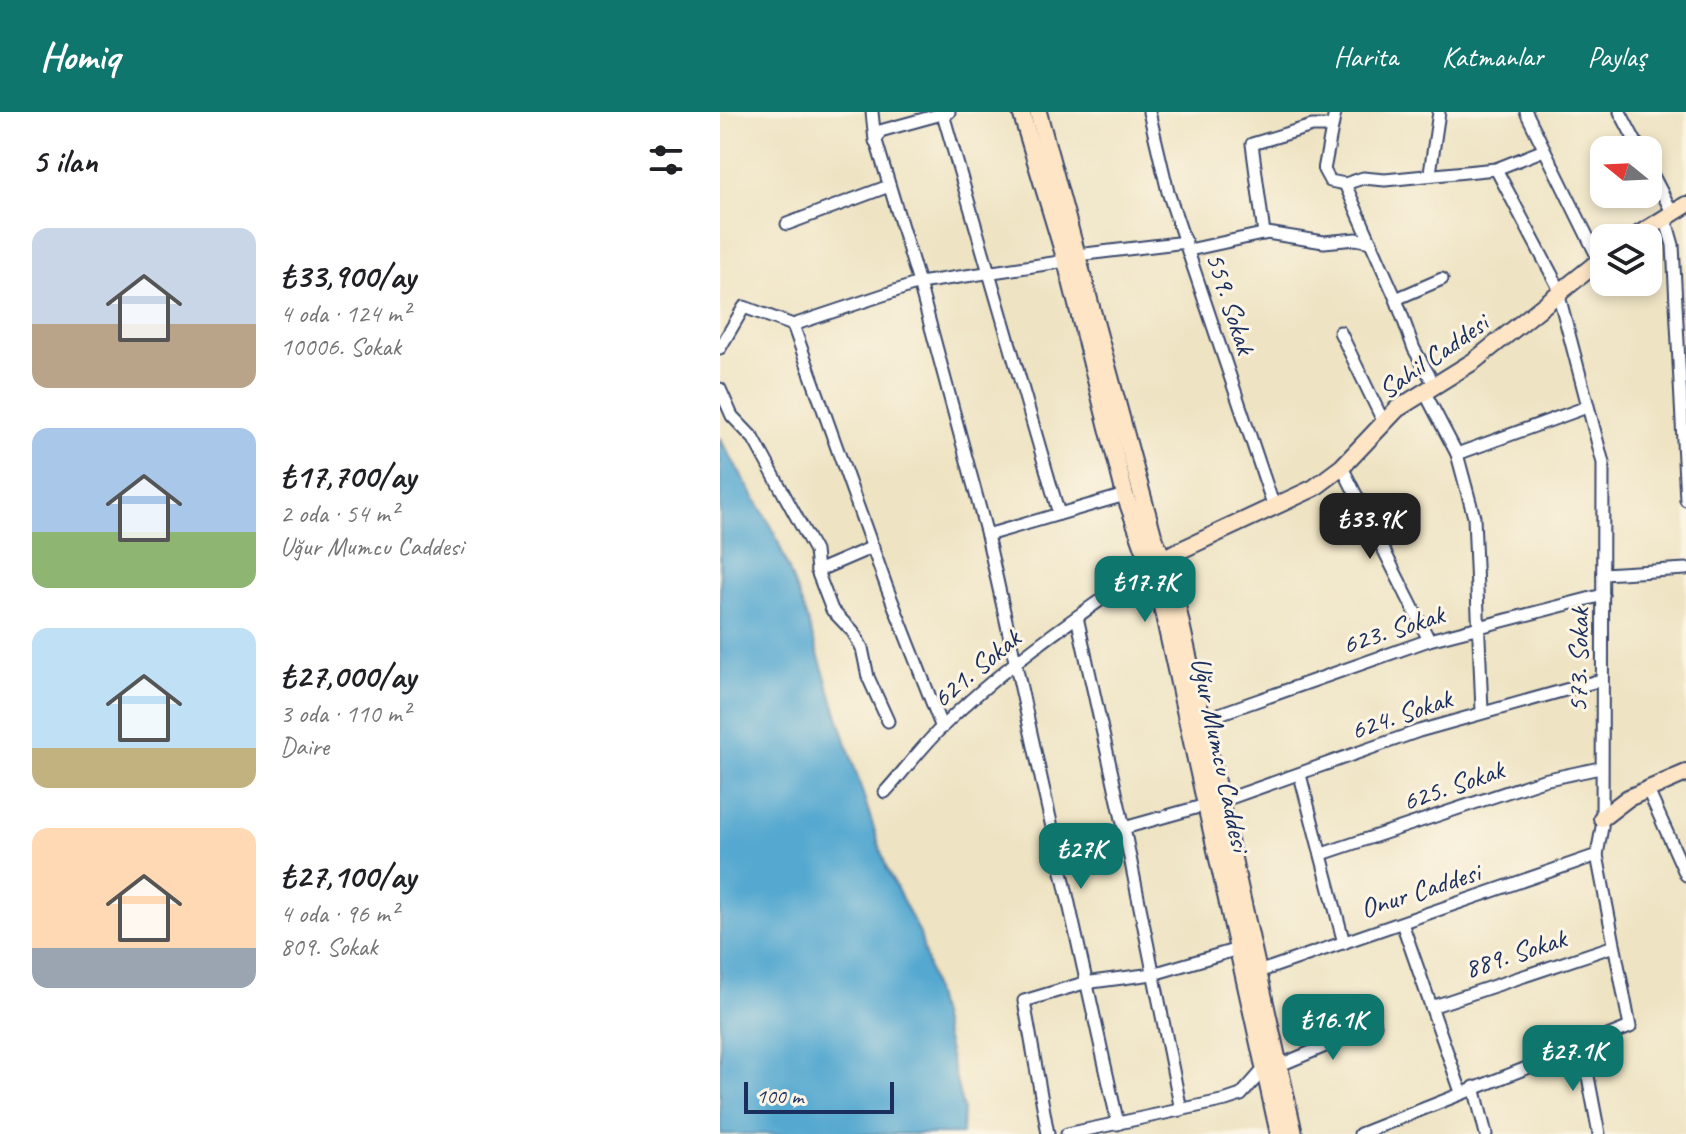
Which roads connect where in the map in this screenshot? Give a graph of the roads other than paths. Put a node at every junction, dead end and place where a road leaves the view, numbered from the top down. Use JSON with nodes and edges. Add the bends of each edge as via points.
{"nodes":[{"id":1,"x":872,"y":112,"type":"edge"},
{"id":2,"x":1021,"y":112,"type":"edge"},
{"id":3,"x":1038,"y":112,"type":"edge"},
{"id":4,"x":1149,"y":112,"type":"edge"},
{"id":5,"x":1335,"y":112,"type":"edge"},
{"id":6,"x":1439,"y":112,"type":"edge"},
{"id":7,"x":1526,"y":112,"type":"edge"},
{"id":8,"x":1620,"y":112,"type":"edge"},
{"id":9,"x":946,"y":113,"type":"edge"},
{"id":10,"x":1332,"y":126,"type":"junction"},
{"id":11,"x":1633,"y":136,"type":"edge"},
{"id":12,"x":876,"y":141,"type":"junction"},
{"id":13,"x":1544,"y":150,"type":"junction"},
{"id":14,"x":1496,"y":169,"type":"junction"},
{"id":15,"x":1430,"y":173,"type":"junction"},
{"id":16,"x":1345,"y":184,"type":"junction"},
{"id":17,"x":889,"y":186,"type":"junction"},
{"id":18,"x":1662,"y":190,"type":"edge"},
{"id":19,"x":1674,"y":211,"type":"edge"},
{"id":20,"x":787,"y":224,"type":"dead end"},
{"id":21,"x":1654,"y":224,"type":"edge"},
{"id":22,"x":1264,"y":234,"type":"junction"},
{"id":23,"x":1590,"y":236,"type":"edge"},
{"id":24,"x":1371,"y":242,"type":"junction"},
{"id":25,"x":1686,"y":244,"type":"edge"},
{"id":26,"x":1673,"y":245,"type":"junction"},
{"id":27,"x":1187,"y":246,"type":"junction"},
{"id":28,"x":1072,"y":258,"type":"junction"},
{"id":29,"x":1590,"y":269,"type":"edge"},
{"id":30,"x":988,"y":273,"type":"junction"},
{"id":31,"x":1442,"y":279,"type":"dead end"},
{"id":32,"x":919,"y":283,"type":"junction"},
{"id":33,"x":1561,"y":295,"type":"junction"},
{"id":34,"x":1396,"y":299,"type":"junction"},
{"id":35,"x":793,"y":325,"type":"junction"},
{"id":36,"x":1340,"y":332,"type":"dead end"},
{"id":37,"x":720,"y":348,"type":"edge"},
{"id":38,"x":1429,"y":388,"type":"junction"},
{"id":39,"x":720,"y":389,"type":"edge"},
{"id":40,"x":1685,"y":405,"type":"edge"},
{"id":41,"x":1587,"y":407,"type":"junction"},
{"id":42,"x":1384,"y":423,"type":"junction"},
{"id":43,"x":1457,"y":454,"type":"junction"},
{"id":44,"x":1342,"y":467,"type":"junction"},
{"id":45,"x":1125,"y":495,"type":"junction"},
{"id":46,"x":1686,"y":500,"type":"edge"},
{"id":47,"x":1274,"y":507,"type":"junction"},
{"id":48,"x":1059,"y":514,"type":"junction"},
{"id":49,"x":987,"y":535,"type":"junction"},
{"id":50,"x":873,"y":547,"type":"junction"},
{"id":51,"x":1156,"y":562,"type":"junction"},
{"id":52,"x":1686,"y":569,"type":"edge"},
{"id":53,"x":817,"y":571,"type":"junction"},
{"id":54,"x":1603,"y":574,"type":"junction"},
{"id":55,"x":1603,"y":595,"type":"junction"},
{"id":56,"x":1077,"y":617,"type":"junction"},
{"id":57,"x":1480,"y":627,"type":"junction"},
{"id":58,"x":1429,"y":640,"type":"junction"},
{"id":59,"x":1015,"y":665,"type":"junction"},
{"id":60,"x":1601,"y":680,"type":"junction"},
{"id":61,"x":1482,"y":711,"type":"junction"},
{"id":62,"x":1202,"y":720,"type":"junction"},
{"id":63,"x":888,"y":721,"type":"dead end"},
{"id":64,"x":942,"y":728,"type":"junction"},
{"id":65,"x":1600,"y":768,"type":"junction"},
{"id":66,"x":1686,"y":773,"type":"edge"},
{"id":67,"x":1300,"y":775,"type":"junction"},
{"id":68,"x":1647,"y":788,"type":"junction"},
{"id":69,"x":885,"y":792,"type":"dead end"},
{"id":70,"x":1212,"y":803,"type":"junction"},
{"id":71,"x":1602,"y":818,"type":"junction"},
{"id":72,"x":1124,"y":828,"type":"junction"},
{"id":73,"x":1322,"y":854,"type":"junction"},
{"id":74,"x":1597,"y":855,"type":"junction"},
{"id":75,"x":1686,"y":875,"type":"edge"},
{"id":76,"x":1402,"y":923,"type":"junction"},
{"id":77,"x":1344,"y":943,"type":"junction"},
{"id":78,"x":1614,"y":946,"type":"junction"},
{"id":79,"x":1238,"y":949,"type":"junction"},
{"id":80,"x":1258,"y":972,"type":"junction"},
{"id":81,"x":1153,"y":974,"type":"junction"},
{"id":82,"x":1084,"y":983,"type":"junction"},
{"id":83,"x":1431,"y":1007,"type":"junction"},
{"id":84,"x":1375,"y":1025,"type":"dead end"},
{"id":85,"x":1582,"y":1045,"type":"junction"},
{"id":86,"x":1271,"y":1067,"type":"junction"},
{"id":87,"x":1474,"y":1087,"type":"junction"},
{"id":88,"x":1461,"y":1092,"type":"junction"},
{"id":89,"x":1181,"y":1110,"type":"junction"},
{"id":90,"x":1118,"y":1124,"type":"junction"},
{"id":91,"x":1391,"y":1128,"type":"edge"},
{"id":92,"x":1048,"y":1134,"type":"edge"},
{"id":93,"x":1067,"y":1134,"type":"edge"},
{"id":94,"x":1279,"y":1134,"type":"edge"},
{"id":95,"x":1294,"y":1134,"type":"edge"},
{"id":96,"x":1360,"y":1134,"type":"edge"},
{"id":97,"x":1486,"y":1134,"type":"edge"},
{"id":98,"x":1599,"y":1134,"type":"edge"}],
"edges":[{"from":1,"to":12,"type":"street"},
{"from":2,"to":28,"type":"street","name":"Uğur Mumcu Caddesi"},
{"from":3,"to":28,"type":"street","name":"Uğur Mumcu Caddesi"},
{"from":4,"to":27,"type":"street","name":"559. Sokak"},
{"from":5,"to":10,"type":"street"},
{"from":6,"to":15,"type":"street"},
{"from":7,"to":13,"type":"street"},
{"from":8,"to":11,"type":"street"},
{"from":9,"to":12,"type":"street","via":[[880,131]]},
{"from":9,"to":30,"type":"street"},
{"from":10,"to":16,"type":"street","via":[[1324,170],[1330,181]]},
{"from":10,"to":22,"type":"street","via":[[1312,126],[1252,144]]},
{"from":12,"to":17,"type":"street"},
{"from":13,"to":14,"type":"street"},
{"from":13,"to":23,"type":"street"},
{"from":14,"to":15,"type":"street"},
{"from":14,"to":33,"type":"street","name":"573. Sokak"},
{"from":15,"to":16,"type":"street"},
{"from":16,"to":24,"type":"street"},
{"from":17,"to":20,"type":"street"},
{"from":17,"to":32,"type":"street"},
{"from":18,"to":19,"type":"street"},
{"from":19,"to":21,"type":"street"},
{"from":19,"to":26,"type":"street"},
{"from":22,"to":24,"type":"street"},
{"from":22,"to":27,"type":"street"},
{"from":24,"to":34,"type":"street"},
{"from":25,"to":26,"type":"street"},
{"from":26,"to":40,"type":"street"},
{"from":27,"to":28,"type":"street"},
{"from":27,"to":47,"type":"street","name":"559. Sokak"},
{"from":28,"to":30,"type":"street"},
{"from":28,"to":45,"type":"street","name":"Uğur Mumcu Caddesi"},
{"from":28,"to":51,"type":"street","name":"Uğur Mumcu Caddesi"},
{"from":29,"to":33,"type":"street","name":"Sahil Caddesi"},
{"from":30,"to":32,"type":"street"},
{"from":30,"to":48,"type":"street"},
{"from":31,"to":34,"type":"street"},
{"from":32,"to":35,"type":"street"},
{"from":32,"to":49,"type":"street"},
{"from":33,"to":38,"type":"street","name":"Sahil Caddesi"},
{"from":33,"to":41,"type":"street","name":"573. Sokak"},
{"from":34,"to":38,"type":"street"},
{"from":35,"to":37,"type":"street","via":[[744,307]]},
{"from":35,"to":50,"type":"street"},
{"from":36,"to":42,"type":"street"},
{"from":38,"to":42,"type":"street","name":"Sahil Caddesi"},
{"from":38,"to":43,"type":"street"},
{"from":39,"to":53,"type":"street","via":[[732,416],[754,439],[815,551]]},
{"from":40,"to":46,"type":"street"},
{"from":41,"to":43,"type":"street"},
{"from":41,"to":54,"type":"street","name":"573. Sokak","via":[[1603,463]]},
{"from":42,"to":44,"type":"street","name":"Sahil Caddesi"},
{"from":43,"to":57,"type":"street","via":[[1474,517]]},
{"from":44,"to":47,"type":"street","name":"Sahil Caddesi"},
{"from":44,"to":58,"type":"street"},
{"from":45,"to":48,"type":"street"},
{"from":45,"to":51,"type":"street","name":"Uğur Mumcu Caddesi"},
{"from":47,"to":51,"type":"street","name":"Sahil Caddesi"},
{"from":48,"to":49,"type":"street"},
{"from":49,"to":59,"type":"street"},
{"from":50,"to":53,"type":"street"},
{"from":50,"to":64,"type":"street"},
{"from":51,"to":56,"type":"street","name":"621. Sokak"},
{"from":51,"to":62,"type":"street","name":"Uğur Mumcu Caddesi","via":[[1171,579]]},
{"from":51,"to":70,"type":"street","name":"Uğur Mumcu Caddesi","via":[[1157,584]]},
{"from":52,"to":54,"type":"street"},
{"from":53,"to":63,"type":"street","via":[[832,610],[862,648],[868,677]]},
{"from":54,"to":55,"type":"street","name":"573. Sokak"},
{"from":55,"to":57,"type":"street","name":"623. Sokak"},
{"from":55,"to":60,"type":"street","name":"573. Sokak"},
{"from":56,"to":59,"type":"street","name":"621. Sokak"},
{"from":56,"to":72,"type":"street"},
{"from":57,"to":58,"type":"street","name":"623. Sokak"},
{"from":57,"to":61,"type":"street"},
{"from":58,"to":62,"type":"street","name":"623. Sokak"},
{"from":59,"to":64,"type":"street","name":"621. Sokak"},
{"from":59,"to":82,"type":"street"},
{"from":60,"to":61,"type":"street","name":"624. Sokak"},
{"from":60,"to":65,"type":"street","name":"573. Sokak"},
{"from":61,"to":67,"type":"street","name":"624. Sokak"},
{"from":62,"to":70,"type":"street","name":"Uğur Mumcu Caddesi"},
{"from":64,"to":69,"type":"street","name":"621. Sokak"},
{"from":65,"to":71,"type":"street","name":"573. Sokak"},
{"from":65,"to":73,"type":"street","name":"625. Sokak","via":[[1543,780]]},
{"from":66,"to":68,"type":"street"},
{"from":67,"to":70,"type":"street","name":"624. Sokak"},
{"from":67,"to":73,"type":"street"},
{"from":68,"to":71,"type":"street"},
{"from":68,"to":75,"type":"street"},
{"from":70,"to":72,"type":"street","name":"624. Sokak"},
{"from":70,"to":79,"type":"street","name":"Uğur Mumcu Caddesi"},
{"from":70,"to":80,"type":"street","name":"Uğur Mumcu Caddesi"},
{"from":71,"to":74,"type":"street","name":"573. Sokak"},
{"from":72,"to":81,"type":"street"},
{"from":73,"to":77,"type":"street"},
{"from":74,"to":76,"type":"street","name":"Onur Caddesi"},
{"from":74,"to":78,"type":"street","name":"573. Sokak"},
{"from":76,"to":77,"type":"street","name":"Onur Caddesi"},
{"from":76,"to":83,"type":"street"},
{"from":77,"to":80,"type":"street","name":"Onur Caddesi"},
{"from":78,"to":83,"type":"street","name":"889. Sokak"},
{"from":78,"to":85,"type":"street","name":"573. Sokak","via":[[1630,1027]]},
{"from":79,"to":81,"type":"street"},
{"from":79,"to":86,"type":"street","name":"Uğur Mumcu Caddesi"},
{"from":80,"to":86,"type":"street","name":"Uğur Mumcu Caddesi"},
{"from":81,"to":82,"type":"street"},
{"from":81,"to":89,"type":"street"},
{"from":82,"to":90,"type":"street"},
{"from":82,"to":92,"type":"street","via":[[1024,1001]]},
{"from":83,"to":88,"type":"street"},
{"from":84,"to":86,"type":"street"},
{"from":85,"to":87,"type":"street"},
{"from":85,"to":98,"type":"street"},
{"from":86,"to":89,"type":"street","via":[[1241,1095]]},
{"from":86,"to":94,"type":"street","name":"Uğur Mumcu Caddesi"},
{"from":86,"to":95,"type":"street","name":"Uğur Mumcu Caddesi"},
{"from":87,"to":88,"type":"street"},
{"from":87,"to":97,"type":"street"},
{"from":88,"to":91,"type":"street"},
{"from":89,"to":90,"type":"street"},
{"from":90,"to":93,"type":"street"},
{"from":91,"to":96,"type":"street"}]}
